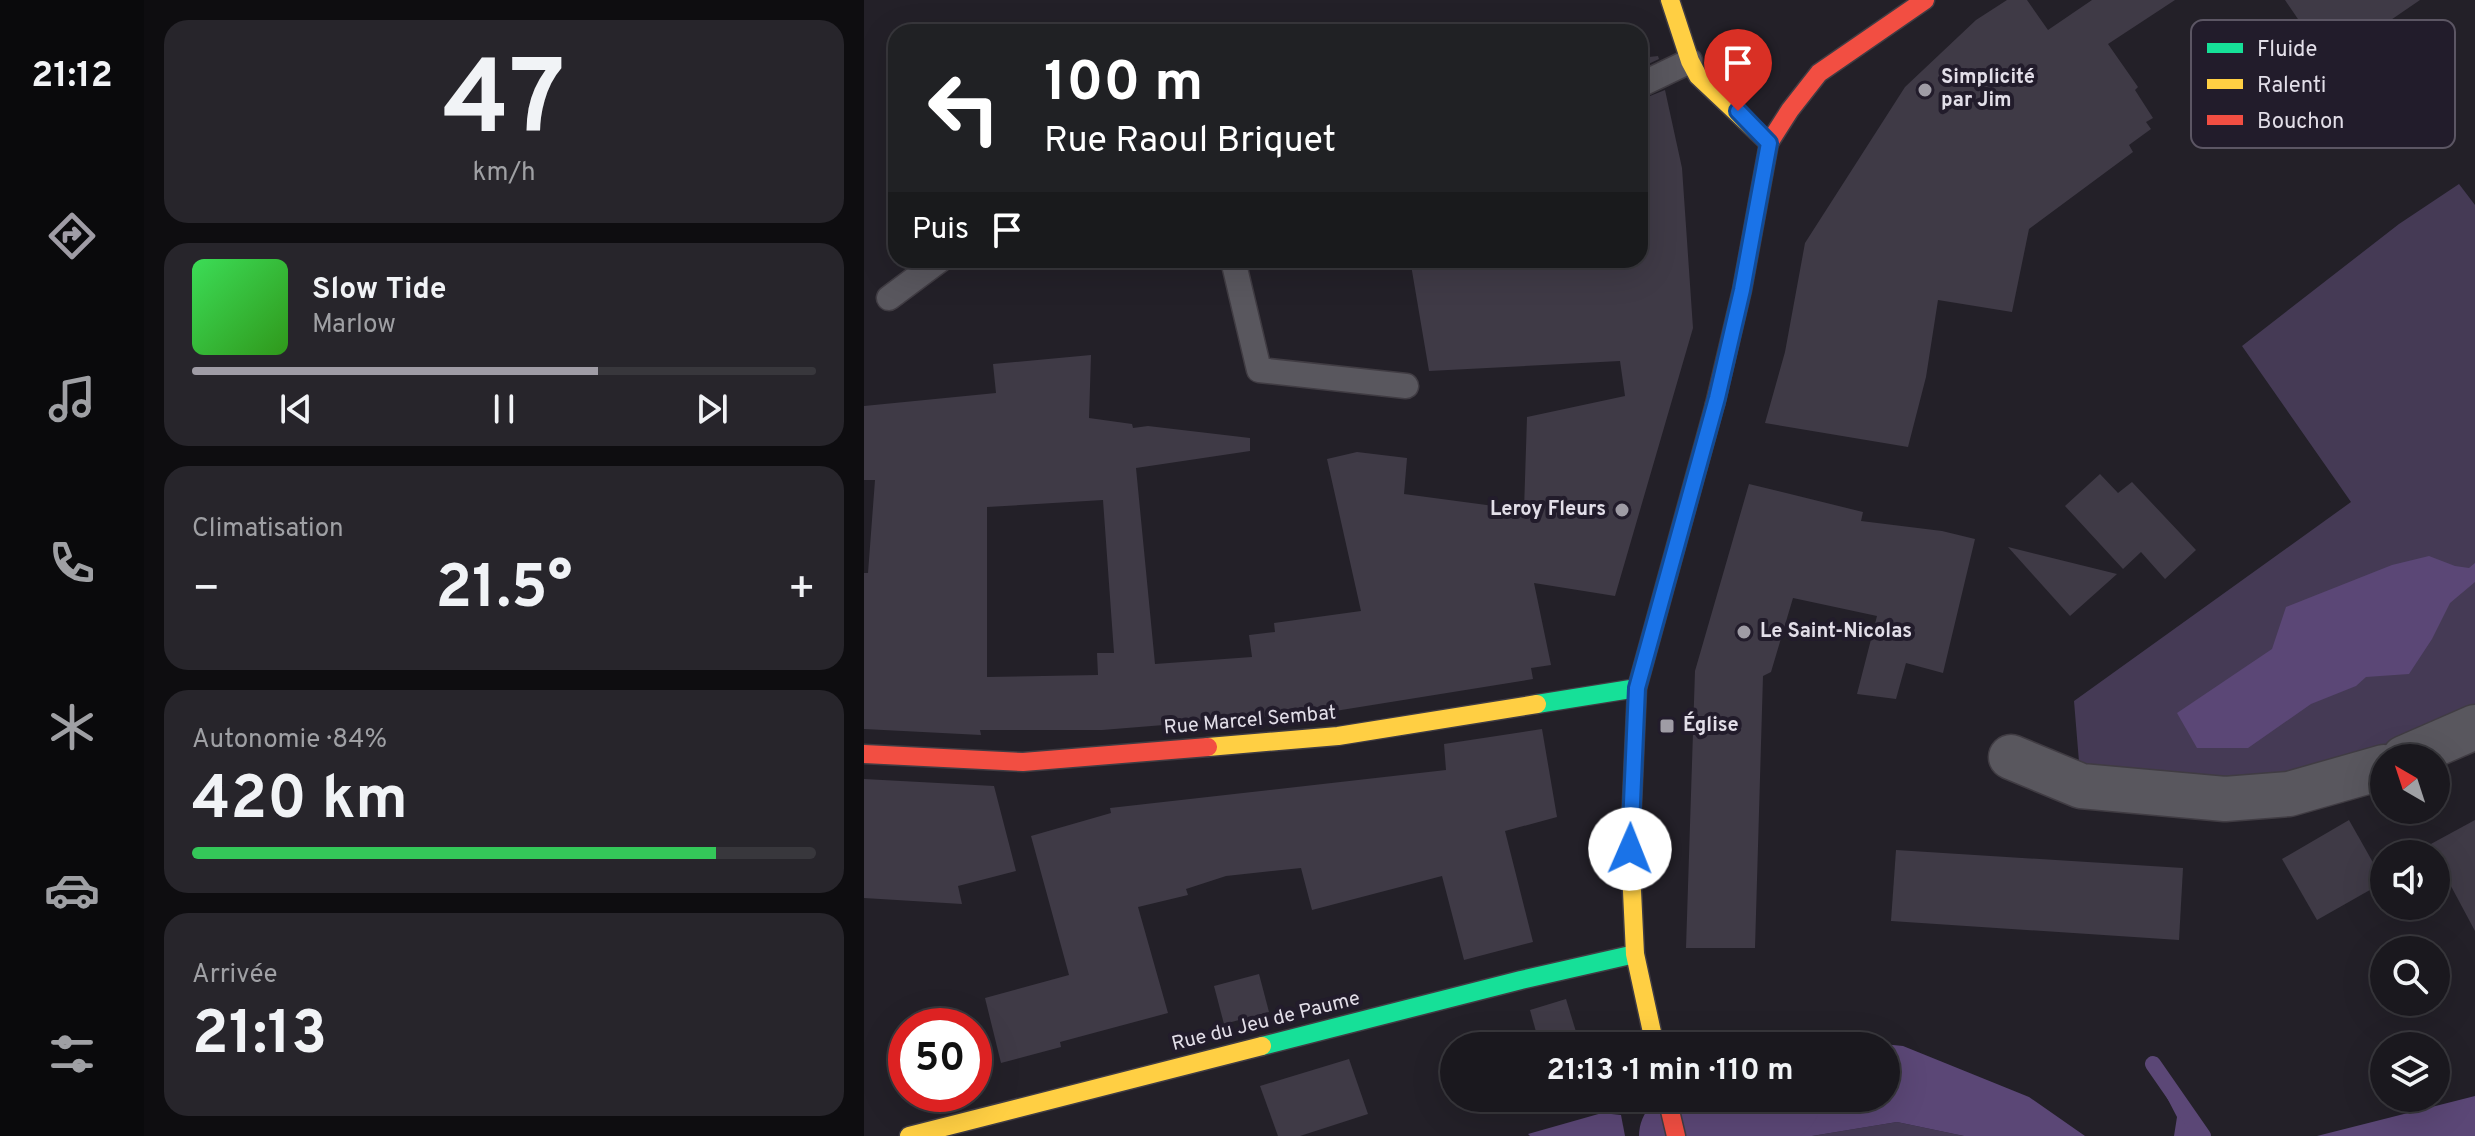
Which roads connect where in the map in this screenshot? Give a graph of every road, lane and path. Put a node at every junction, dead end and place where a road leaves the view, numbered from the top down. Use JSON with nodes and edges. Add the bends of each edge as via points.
{"nodes":[{"id":1,"x":1670,"y":0,"type":"edge"},
{"id":2,"x":1925,"y":0,"type":"edge"},
{"id":3,"x":1690,"y":61,"type":"junction"},
{"id":4,"x":1648,"y":83,"type":"edge"},
{"id":5,"x":1769,"y":143,"type":"junction"},
{"id":6,"x":929,"y":268,"type":"edge"},
{"id":7,"x":1235,"y":268,"type":"edge"},
{"id":8,"x":889,"y":298,"type":"dead end"},
{"id":9,"x":1406,"y":386,"type":"dead end"},
{"id":10,"x":1637,"y":688,"type":"junction"},
{"id":11,"x":2475,"y":727,"type":"edge"},
{"id":12,"x":2436,"y":744,"type":"edge"},
{"id":13,"x":864,"y":754,"type":"edge"},
{"id":14,"x":2011,"y":757,"type":"dead end"},
{"id":15,"x":2370,"y":771,"type":"edge"},
{"id":16,"x":1635,"y":954,"type":"junction"},
{"id":17,"x":1652,"y":1032,"type":"edge"},
{"id":18,"x":1670,"y":1112,"type":"edge"},
{"id":19,"x":909,"y":1136,"type":"edge"},
{"id":20,"x":1676,"y":1136,"type":"edge"}],
"edges":[{"from":1,"to":3,"type":"street"},
{"from":2,"to":5,"type":"street","via":[[1819,73]]},
{"from":3,"to":4,"type":"lane"},
{"from":3,"to":5,"type":"street","via":[[1698,76]]},
{"from":5,"to":10,"type":"street","via":[[1717,398]]},
{"from":6,"to":8,"type":"lane"},
{"from":7,"to":9,"type":"lane","via":[[1259,370]]},
{"from":10,"to":13,"type":"street","name":"Rue Marcel Sembat","via":[[1338,736],[1023,762]]},
{"from":10,"to":16,"type":"street","via":[[1630,849]]},
{"from":11,"to":12,"type":"street"},
{"from":14,"to":15,"type":"street","via":[[2081,786],[2225,799],[2289,794]]},
{"from":16,"to":17,"type":"street"},
{"from":16,"to":19,"type":"street","name":"Rue du Jeu de Paume"},
{"from":18,"to":20,"type":"street"}]}
